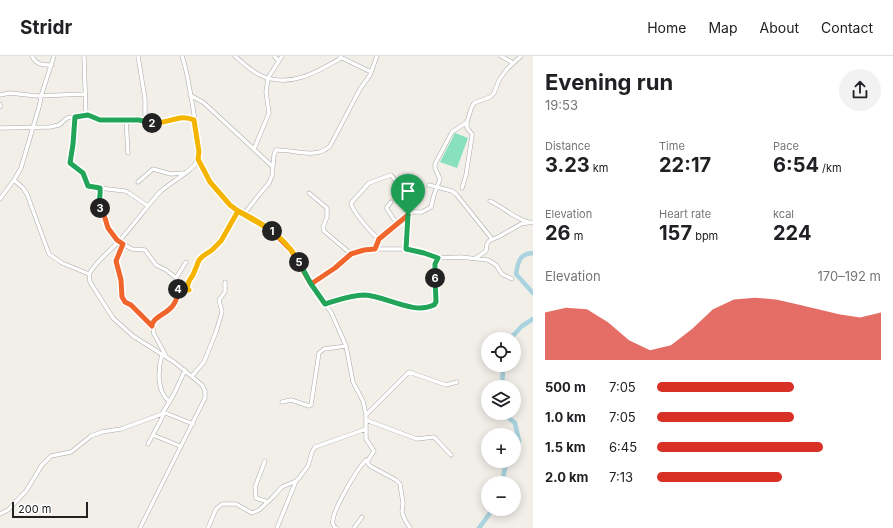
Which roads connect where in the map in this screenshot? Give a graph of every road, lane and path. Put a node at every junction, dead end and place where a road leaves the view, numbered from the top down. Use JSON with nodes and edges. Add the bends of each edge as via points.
{"nodes":[{"id":1,"x":32,"y":56,"type":"edge"},
{"id":2,"x":54,"y":56,"type":"edge"},
{"id":3,"x":84,"y":56,"type":"edge"},
{"id":4,"x":138,"y":56,"type":"edge"},
{"id":5,"x":182,"y":56,"type":"edge"},
{"id":6,"x":235,"y":56,"type":"edge"},
{"id":7,"x":274,"y":56,"type":"edge"},
{"id":8,"x":282,"y":56,"type":"edge"},
{"id":9,"x":377,"y":56,"type":"edge"},
{"id":10,"x":501,"y":56,"type":"edge"},
{"id":11,"x":521,"y":56,"type":"edge"},
{"id":12,"x":340,"y":57,"type":"edge"},
{"id":13,"x":278,"y":60,"type":"junction"},
{"id":14,"x":513,"y":63,"type":"junction"},
{"id":15,"x":52,"y":65,"type":"junction"},
{"id":16,"x":371,"y":72,"type":"junction"},
{"id":17,"x":268,"y":78,"type":"junction"},
{"id":18,"x":85,"y":94,"type":"junction"},
{"id":19,"x":0,"y":95,"type":"edge"},
{"id":20,"x":190,"y":95,"type":"junction"},
{"id":21,"x":41,"y":96,"type":"junction"},
{"id":22,"x":86,"y":115,"type":"junction"},
{"id":23,"x":75,"y":117,"type":"junction"},
{"id":24,"x":126,"y":119,"type":"junction"},
{"id":25,"x":145,"y":120,"type":"junction"},
{"id":26,"x":194,"y":120,"type":"junction"},
{"id":27,"x":467,"y":122,"type":"junction"},
{"id":28,"x":0,"y":128,"type":"edge"},
{"id":29,"x":33,"y":128,"type":"junction"},
{"id":30,"x":254,"y":149,"type":"junction"},
{"id":31,"x":128,"y":153,"type":"dead end"},
{"id":32,"x":198,"y":159,"type":"junction"},
{"id":33,"x":272,"y":166,"type":"junction"},
{"id":34,"x":185,"y":173,"type":"junction"},
{"id":35,"x":14,"y":180,"type":"junction"},
{"id":36,"x":138,"y":182,"type":"dead end"},
{"id":37,"x":429,"y":185,"type":"dead end"},
{"id":38,"x":100,"y":188,"type":"junction"},
{"id":39,"x":437,"y":188,"type":"junction"},
{"id":40,"x":462,"y":188,"type":"dead end"},
{"id":41,"x":309,"y":194,"type":"dead end"},
{"id":42,"x":0,"y":199,"type":"edge"},
{"id":43,"x":490,"y":200,"type":"dead end"},
{"id":44,"x":391,"y":202,"type":"dead end"},
{"id":45,"x":148,"y":206,"type":"junction"},
{"id":46,"x":238,"y":211,"type":"junction"},
{"id":47,"x":244,"y":214,"type":"junction"},
{"id":48,"x":408,"y":215,"type":"junction"},
{"id":49,"x":531,"y":222,"type":"edge"},
{"id":50,"x":397,"y":224,"type":"junction"},
{"id":51,"x":379,"y":239,"type":"junction"},
{"id":52,"x":492,"y":239,"type":"junction"},
{"id":53,"x":121,"y":243,"type":"junction"},
{"id":54,"x":375,"y":249,"type":"junction"},
{"id":55,"x":406,"y":249,"type":"junction"},
{"id":56,"x":351,"y":254,"type":"junction"},
{"id":57,"x":438,"y":258,"type":"junction"},
{"id":58,"x":475,"y":258,"type":"junction"},
{"id":59,"x":186,"y":262,"type":"dead end"},
{"id":60,"x":89,"y":274,"type":"junction"},
{"id":61,"x":176,"y":278,"type":"junction"},
{"id":62,"x":512,"y":279,"type":"dead end"},
{"id":63,"x":225,"y":282,"type":"dead end"},
{"id":64,"x":311,"y":284,"type":"junction"},
{"id":65,"x":178,"y":288,"type":"junction"},
{"id":66,"x":325,"y":304,"type":"junction"},
{"id":67,"x":152,"y":326,"type":"junction"},
{"id":68,"x":346,"y":346,"type":"junction"},
{"id":69,"x":162,"y":354,"type":"junction"},
{"id":70,"x":166,"y":357,"type":"junction"},
{"id":71,"x":185,"y":370,"type":"junction"},
{"id":72,"x":192,"y":376,"type":"junction"},
{"id":73,"x":457,"y":382,"type":"dead end"},
{"id":74,"x":170,"y":402,"type":"junction"},
{"id":75,"x":282,"y":402,"type":"dead end"},
{"id":76,"x":163,"y":412,"type":"junction"},
{"id":77,"x":366,"y":418,"type":"junction"},
{"id":78,"x":193,"y":424,"type":"junction"},
{"id":79,"x":366,"y":429,"type":"junction"},
{"id":80,"x":153,"y":436,"type":"junction"},
{"id":81,"x":148,"y":444,"type":"dead end"},
{"id":82,"x":180,"y":446,"type":"junction"},
{"id":83,"x":451,"y":454,"type":"dead end"},
{"id":84,"x":366,"y":460,"type":"junction"},
{"id":85,"x":265,"y":461,"type":"dead end"},
{"id":86,"x":296,"y":481,"type":"junction"},
{"id":87,"x":268,"y":502,"type":"junction"},
{"id":88,"x":0,"y":514,"type":"edge"},
{"id":89,"x":362,"y":517,"type":"dead end"},
{"id":90,"x":140,"y":528,"type":"edge"},
{"id":91,"x":208,"y":528,"type":"edge"},
{"id":92,"x":277,"y":528,"type":"edge"},
{"id":93,"x":336,"y":528,"type":"edge"},
{"id":94,"x":354,"y":528,"type":"edge"},
{"id":95,"x":410,"y":528,"type":"edge"}],
"edges":[{"from":1,"to":15,"type":"street","via":[[37,63]]},
{"from":2,"to":15,"type":"street"},
{"from":3,"to":18,"type":"street"},
{"from":4,"to":25,"type":"street","via":[[145,99]]},
{"from":5,"to":20,"type":"street"},
{"from":6,"to":17,"type":"street","via":[[261,76]]},
{"from":7,"to":13,"type":"street"},
{"from":8,"to":13,"type":"street"},
{"from":9,"to":16,"type":"street"},
{"from":10,"to":14,"type":"street"},
{"from":11,"to":14,"type":"street"},
{"from":12,"to":16,"type":"street"},
{"from":12,"to":17,"type":"street","via":[[312,73],[292,80]]},
{"from":13,"to":17,"type":"street"},
{"from":14,"to":27,"type":"street","via":[[499,80],[492,95],[474,103]]},
{"from":15,"to":21,"type":"street"},
{"from":16,"to":33,"type":"street","via":[[328,147],[310,153],[276,150]]},
{"from":17,"to":30,"type":"street","via":[[268,118]]},
{"from":18,"to":21,"type":"street"},
{"from":18,"to":22,"type":"street"},
{"from":19,"to":21,"type":"street","via":[[10,93]]},
{"from":20,"to":26,"type":"street"},
{"from":20,"to":30,"type":"street","via":[[204,103]]},
{"from":21,"to":29,"type":"street"},
{"from":22,"to":23,"type":"street"},
{"from":22,"to":24,"type":"street","via":[[100,120]]},
{"from":23,"to":29,"type":"street","via":[[67,118],[55,126]]},
{"from":23,"to":38,"type":"street","via":[[70,163],[83,173],[88,186]]},
{"from":24,"to":25,"type":"street"},
{"from":24,"to":31,"type":"street"},
{"from":25,"to":26,"type":"street","via":[[159,123],[185,116]]},
{"from":26,"to":32,"type":"street"},
{"from":27,"to":39,"type":"street","via":[[452,132],[435,164],[440,179]]},
{"from":27,"to":40,"type":"street","via":[[467,129],[472,136]]},
{"from":28,"to":29,"type":"street"},
{"from":29,"to":35,"type":"street","via":[[21,168]]},
{"from":30,"to":33,"type":"street"},
{"from":32,"to":34,"type":"street"},
{"from":32,"to":46,"type":"street","via":[[210,182]]},
{"from":33,"to":47,"type":"street","via":[[269,183]]},
{"from":34,"to":36,"type":"street","via":[[171,174],[153,169]]},
{"from":34,"to":45,"type":"street","via":[[160,192]]},
{"from":35,"to":42,"type":"street"},
{"from":35,"to":60,"type":"street","via":[[27,194],[49,254]]},
{"from":37,"to":39,"type":"street"},
{"from":38,"to":45,"type":"street","via":[[129,193]]},
{"from":38,"to":53,"type":"street","via":[[98,202],[101,210],[108,228]]},
{"from":39,"to":48,"type":"street","via":[[431,208]]},
{"from":39,"to":52,"type":"street","via":[[452,191],[459,196]]},
{"from":41,"to":56,"type":"street","via":[[327,208],[327,218],[322,227],[324,230]]},
{"from":43,"to":49,"type":"street","via":[[515,217]]},
{"from":44,"to":50,"type":"street","via":[[387,209]]},
{"from":45,"to":53,"type":"street"},
{"from":46,"to":47,"type":"street"},
{"from":46,"to":65,"type":"street","via":[[221,241],[199,260],[189,281],[189,290]]},
{"from":47,"to":64,"type":"street","via":[[283,240]]},
{"from":48,"to":50,"type":"street"},
{"from":48,"to":51,"type":"street","via":[[405,194],[391,175],[369,183],[351,205]]},
{"from":48,"to":55,"type":"street"},
{"from":49,"to":52,"type":"street","via":[[521,224]]},
{"from":50,"to":51,"type":"street"},
{"from":51,"to":54,"type":"street"},
{"from":52,"to":58,"type":"street","via":[[487,242],[486,251]]},
{"from":53,"to":60,"type":"street","via":[[100,259]]},
{"from":53,"to":61,"type":"street","via":[[132,249],[145,250],[156,265]]},
{"from":53,"to":67,"type":"street","via":[[116,261],[122,297]]},
{"from":54,"to":55,"type":"street"},
{"from":54,"to":56,"type":"street"},
{"from":55,"to":57,"type":"street"},
{"from":56,"to":64,"type":"street"},
{"from":57,"to":58,"type":"street"},
{"from":57,"to":66,"type":"street","via":[[435,264],[436,302],[432,306],[412,307],[366,295],[346,297]]},
{"from":58,"to":62,"type":"street","via":[[492,262],[502,274]]},
{"from":59,"to":61,"type":"street"},
{"from":60,"to":69,"type":"street","via":[[90,282],[113,318],[133,336]]},
{"from":61,"to":65,"type":"street"},
{"from":63,"to":72,"type":"street","via":[[225,292],[219,300],[222,312],[216,332],[204,362]]},
{"from":64,"to":66,"type":"street"},
{"from":65,"to":67,"type":"street","via":[[173,307],[154,319]]},
{"from":66,"to":68,"type":"street"},
{"from":67,"to":70,"type":"street","via":[[156,340]]},
{"from":68,"to":75,"type":"street","via":[[324,349],[319,353],[309,406],[291,400]]},
{"from":68,"to":77,"type":"street","via":[[352,380],[363,401]]},
{"from":69,"to":70,"type":"street"},
{"from":69,"to":74,"type":"street","via":[[161,389]]},
{"from":70,"to":71,"type":"street"},
{"from":71,"to":72,"type":"street"},
{"from":71,"to":74,"type":"street"},
{"from":72,"to":78,"type":"street","via":[[205,391],[205,398]]},
{"from":73,"to":77,"type":"street","via":[[446,385],[409,372]]},
{"from":74,"to":76,"type":"street"},
{"from":76,"to":78,"type":"street"},
{"from":76,"to":80,"type":"street"},
{"from":76,"to":88,"type":"street","via":[[121,430],[91,436],[71,452],[51,456],[42,465],[26,491],[8,510]]},
{"from":77,"to":79,"type":"street"},
{"from":77,"to":83,"type":"street","via":[[417,439],[434,437]]},
{"from":78,"to":82,"type":"street"},
{"from":79,"to":84,"type":"street","via":[[367,441],[374,450]]},
{"from":79,"to":86,"type":"street","via":[[315,447],[308,466]]},
{"from":80,"to":81,"type":"street"},
{"from":80,"to":82,"type":"street"},
{"from":82,"to":90,"type":"street"},
{"from":84,"to":93,"type":"street","via":[[335,512],[333,523]]},
{"from":84,"to":95,"type":"street","via":[[370,466],[400,484],[402,512]]},
{"from":85,"to":87,"type":"street","via":[[254,491],[256,498]]},
{"from":86,"to":87,"type":"street","via":[[282,487]]},
{"from":86,"to":92,"type":"street"},
{"from":87,"to":91,"type":"street","via":[[252,513],[236,504],[222,504],[216,509]]},
{"from":89,"to":94,"type":"street"}]}
